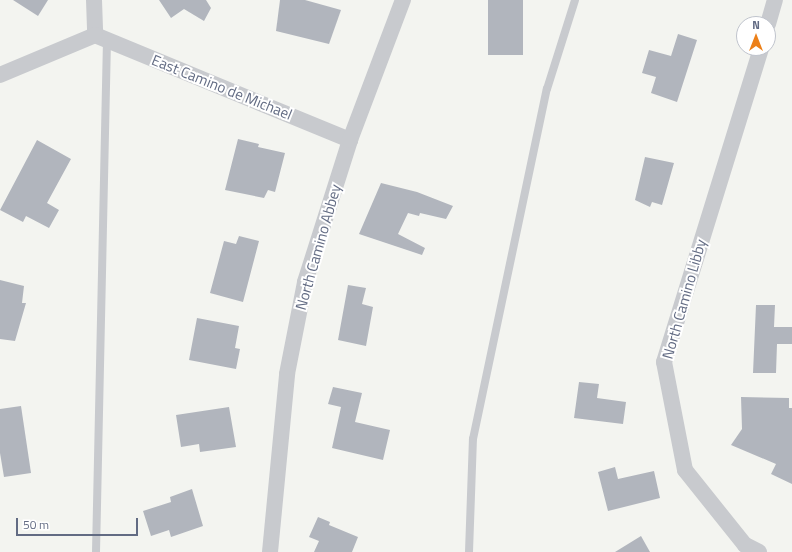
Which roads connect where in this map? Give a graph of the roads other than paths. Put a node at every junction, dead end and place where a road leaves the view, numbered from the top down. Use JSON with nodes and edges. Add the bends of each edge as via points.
{"nodes":[{"id":1,"x":94,"y":0,"type":"edge"},
{"id":2,"x":403,"y":0,"type":"edge"},
{"id":3,"x":576,"y":0,"type":"edge"},
{"id":4,"x":775,"y":0,"type":"edge"},
{"id":5,"x":770,"y":16,"type":"edge"},
{"id":6,"x":101,"y":38,"type":"junction"},
{"id":7,"x":759,"y":56,"type":"edge"},
{"id":8,"x":0,"y":75,"type":"edge"},
{"id":9,"x":350,"y":140,"type":"junction"},
{"id":10,"x":96,"y":552,"type":"edge"},
{"id":11,"x":270,"y":552,"type":"edge"},
{"id":12,"x":469,"y":552,"type":"edge"},
{"id":13,"x":759,"y":552,"type":"edge"}],
"edges":[{"from":1,"to":6,"type":"street"},
{"from":2,"to":9,"type":"street","name":"North Camino Abbey"},
{"from":3,"to":12,"type":"lane","via":[[547,89],[473,439]]},
{"from":4,"to":5,"type":"street"},
{"from":6,"to":8,"type":"street"},
{"from":6,"to":9,"type":"street","name":"East Camino de Michael"},
{"from":6,"to":10,"type":"lane"},
{"from":7,"to":13,"type":"street","name":"North Camino Libby","via":[[664,362],[685,470],[745,545]]},
{"from":9,"to":11,"type":"street","name":"North Camino Abbey","via":[[305,282],[287,374]]}]}
